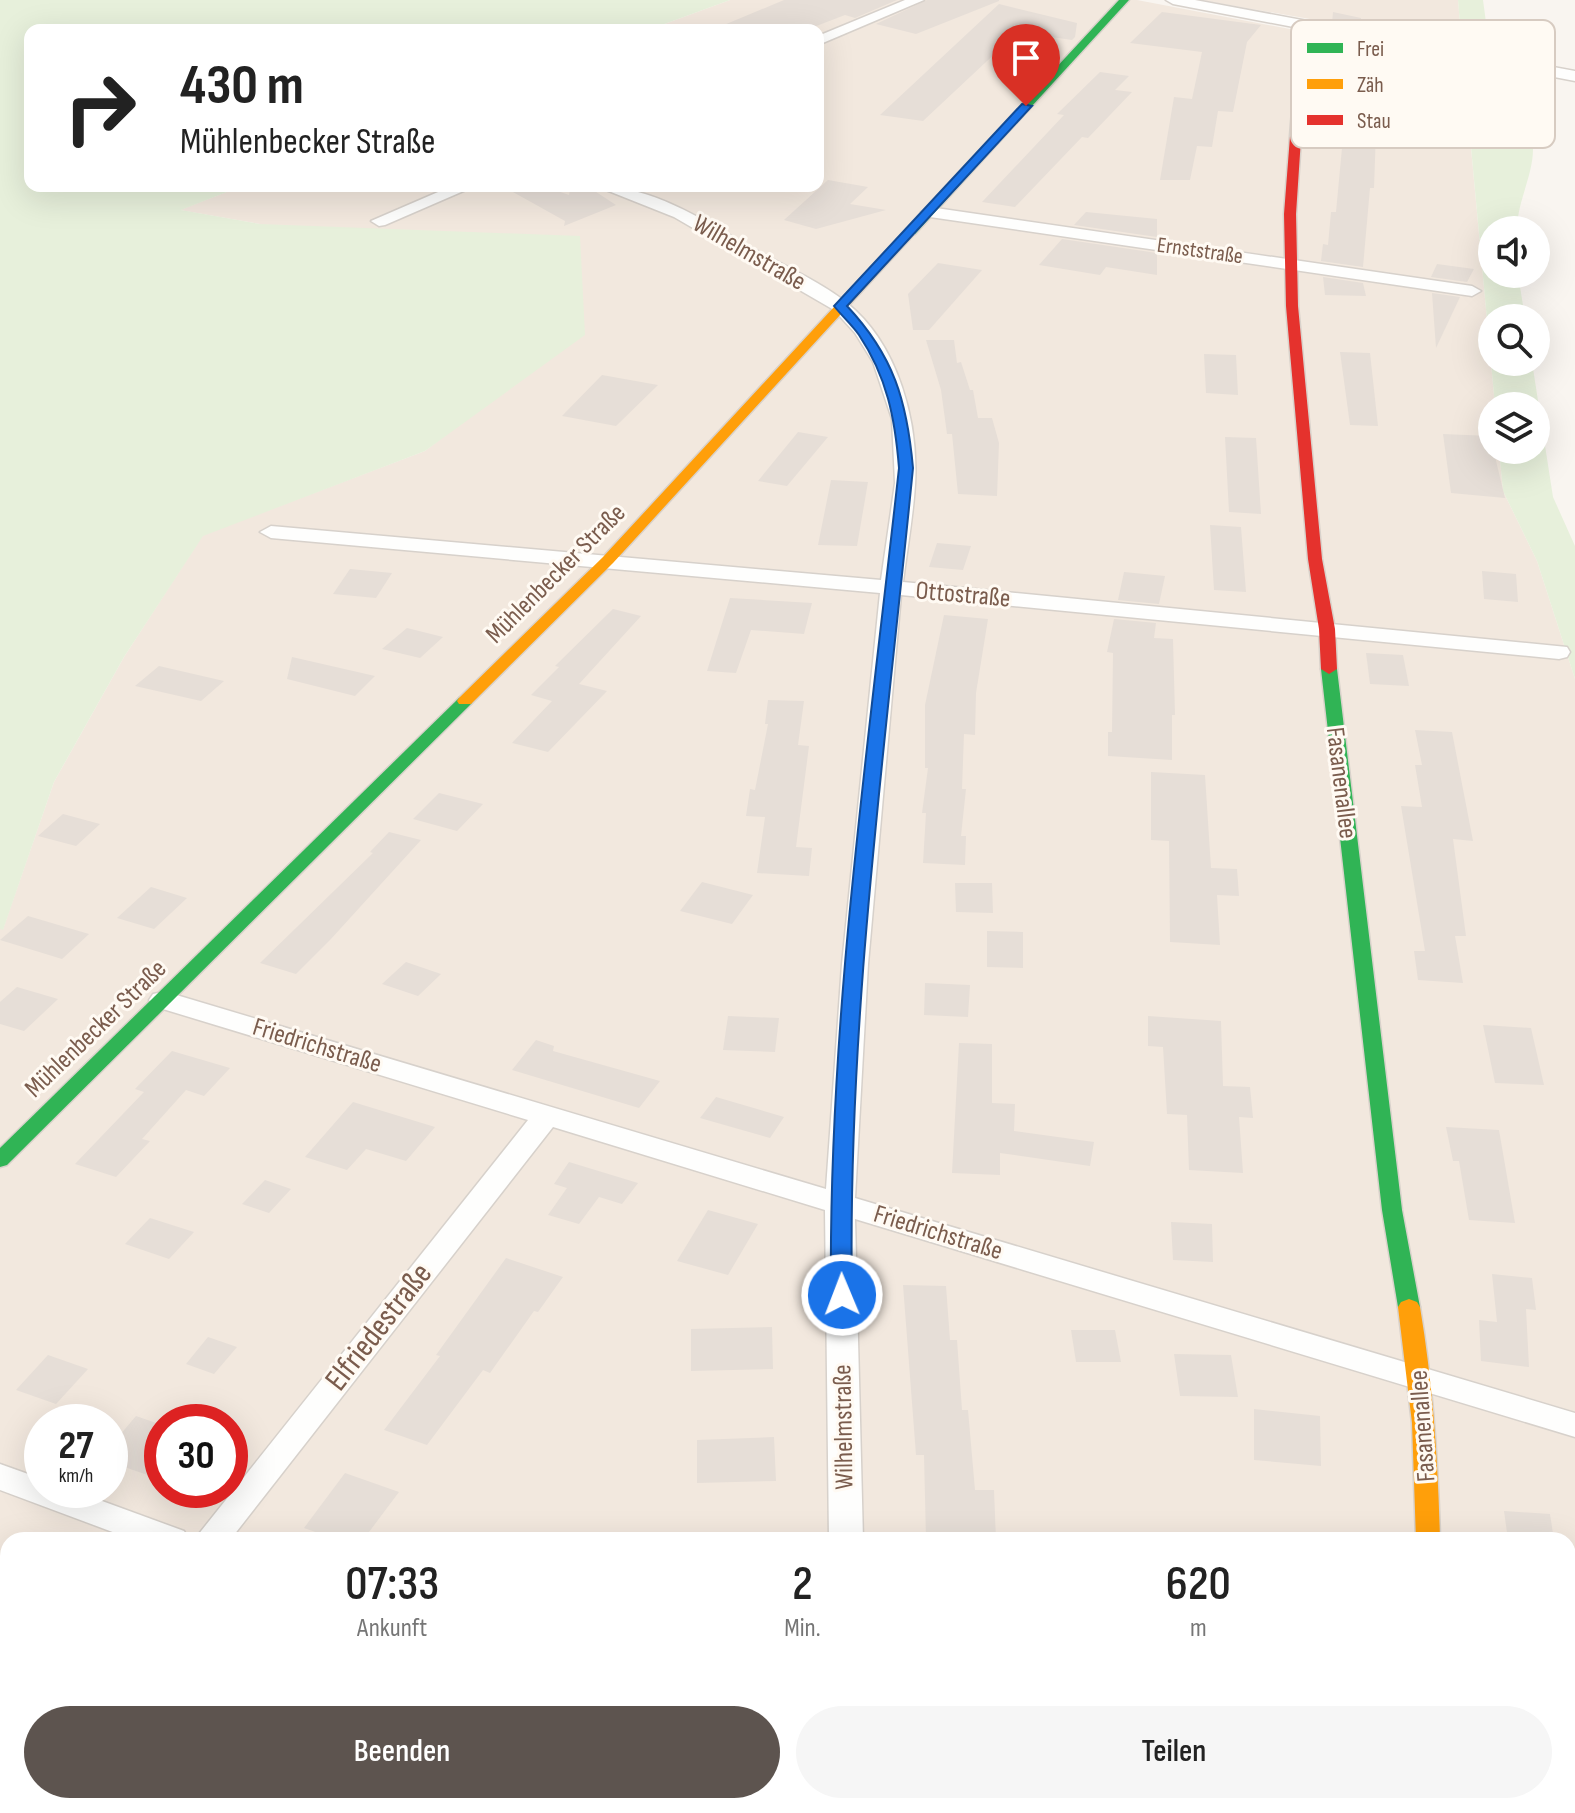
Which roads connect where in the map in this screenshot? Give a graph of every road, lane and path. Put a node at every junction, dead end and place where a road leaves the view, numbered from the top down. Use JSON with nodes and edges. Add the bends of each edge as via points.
{"nodes":[{"id":1,"x":917,"y":0,"type":"edge"},
{"id":2,"x":1124,"y":0,"type":"edge"},
{"id":3,"x":1173,"y":0,"type":"edge"},
{"id":4,"x":1291,"y":22,"type":"edge"},
{"id":5,"x":824,"y":39,"type":"edge"},
{"id":6,"x":1555,"y":72,"type":"edge"},
{"id":7,"x":1575,"y":76,"type":"edge"},
{"id":8,"x":1295,"y":148,"type":"edge"},
{"id":9,"x":452,"y":192,"type":"edge"},
{"id":10,"x":621,"y":192,"type":"edge"},
{"id":11,"x":929,"y":212,"type":"junction"},
{"id":12,"x":379,"y":221,"type":"dead end"},
{"id":13,"x":1291,"y":265,"type":"junction"},
{"id":14,"x":1472,"y":291,"type":"dead end"},
{"id":15,"x":840,"y":306,"type":"junction"},
{"id":16,"x":271,"y":532,"type":"dead end"},
{"id":17,"x":608,"y":560,"type":"junction"},
{"id":18,"x":891,"y":589,"type":"junction"},
{"id":19,"x":1327,"y":629,"type":"junction"},
{"id":20,"x":1559,"y":652,"type":"dead end"},
{"id":21,"x":163,"y":1000,"type":"junction"},
{"id":22,"x":547,"y":1115,"type":"junction"},
{"id":23,"x":0,"y":1160,"type":"edge"},
{"id":24,"x":840,"y":1204,"type":"junction"},
{"id":25,"x":1422,"y":1377,"type":"junction"},
{"id":26,"x":1575,"y":1425,"type":"edge"},
{"id":27,"x":0,"y":1477,"type":"edge"},
{"id":28,"x":150,"y":1532,"type":"edge"},
{"id":29,"x":217,"y":1532,"type":"edge"},
{"id":30,"x":846,"y":1532,"type":"edge"},
{"id":31,"x":1428,"y":1532,"type":"edge"}],
"edges":[{"from":1,"to":5,"type":"street"},
{"from":2,"to":11,"type":"street","name":"Mühlenbecker Straße"},
{"from":3,"to":4,"type":"street"},
{"from":6,"to":7,"type":"street"},
{"from":8,"to":13,"type":"street","name":"Fasanenallee"},
{"from":9,"to":12,"type":"street"},
{"from":10,"to":15,"type":"street","name":"Wilhelmstraße","via":[[680,213]]},
{"from":11,"to":13,"type":"street","name":"Ernststraße"},
{"from":11,"to":15,"type":"street","name":"Mühlenbecker Straße"},
{"from":13,"to":14,"type":"street","name":"Ernststraße"},
{"from":13,"to":19,"type":"street","name":"Fasanenallee","via":[[1315,559]]},
{"from":15,"to":17,"type":"street","name":"Mühlenbecker Straße"},
{"from":15,"to":18,"type":"street","name":"Wilhelmstraße","via":[[882,362],[902,419],[906,468]]},
{"from":16,"to":17,"type":"street","name":"Ottostraße"},
{"from":17,"to":18,"type":"street","name":"Ottostraße"},
{"from":17,"to":21,"type":"street","name":"Mühlenbecker Straße"},
{"from":18,"to":19,"type":"street","name":"Ottostraße"},
{"from":18,"to":24,"type":"street","name":"Wilhelmstraße","via":[[855,964]]},
{"from":19,"to":20,"type":"street","name":"Ottostraße"},
{"from":19,"to":25,"type":"street","name":"Fasanenallee","via":[[1331,706],[1392,1210]]},
{"from":21,"to":22,"type":"street","name":"Friedrichstraße"},
{"from":21,"to":23,"type":"street","name":"Mühlenbecker Straße"},
{"from":22,"to":24,"type":"street","name":"Friedrichstraße"},
{"from":22,"to":29,"type":"street","name":"Elfriedestraße"},
{"from":24,"to":25,"type":"street","name":"Friedrichstraße"},
{"from":24,"to":30,"type":"street","name":"Wilhelmstraße"},
{"from":25,"to":26,"type":"street","name":"Friedrichstraße"},
{"from":25,"to":31,"type":"street","name":"Fasanenallee"},
{"from":27,"to":28,"type":"street"}]}
